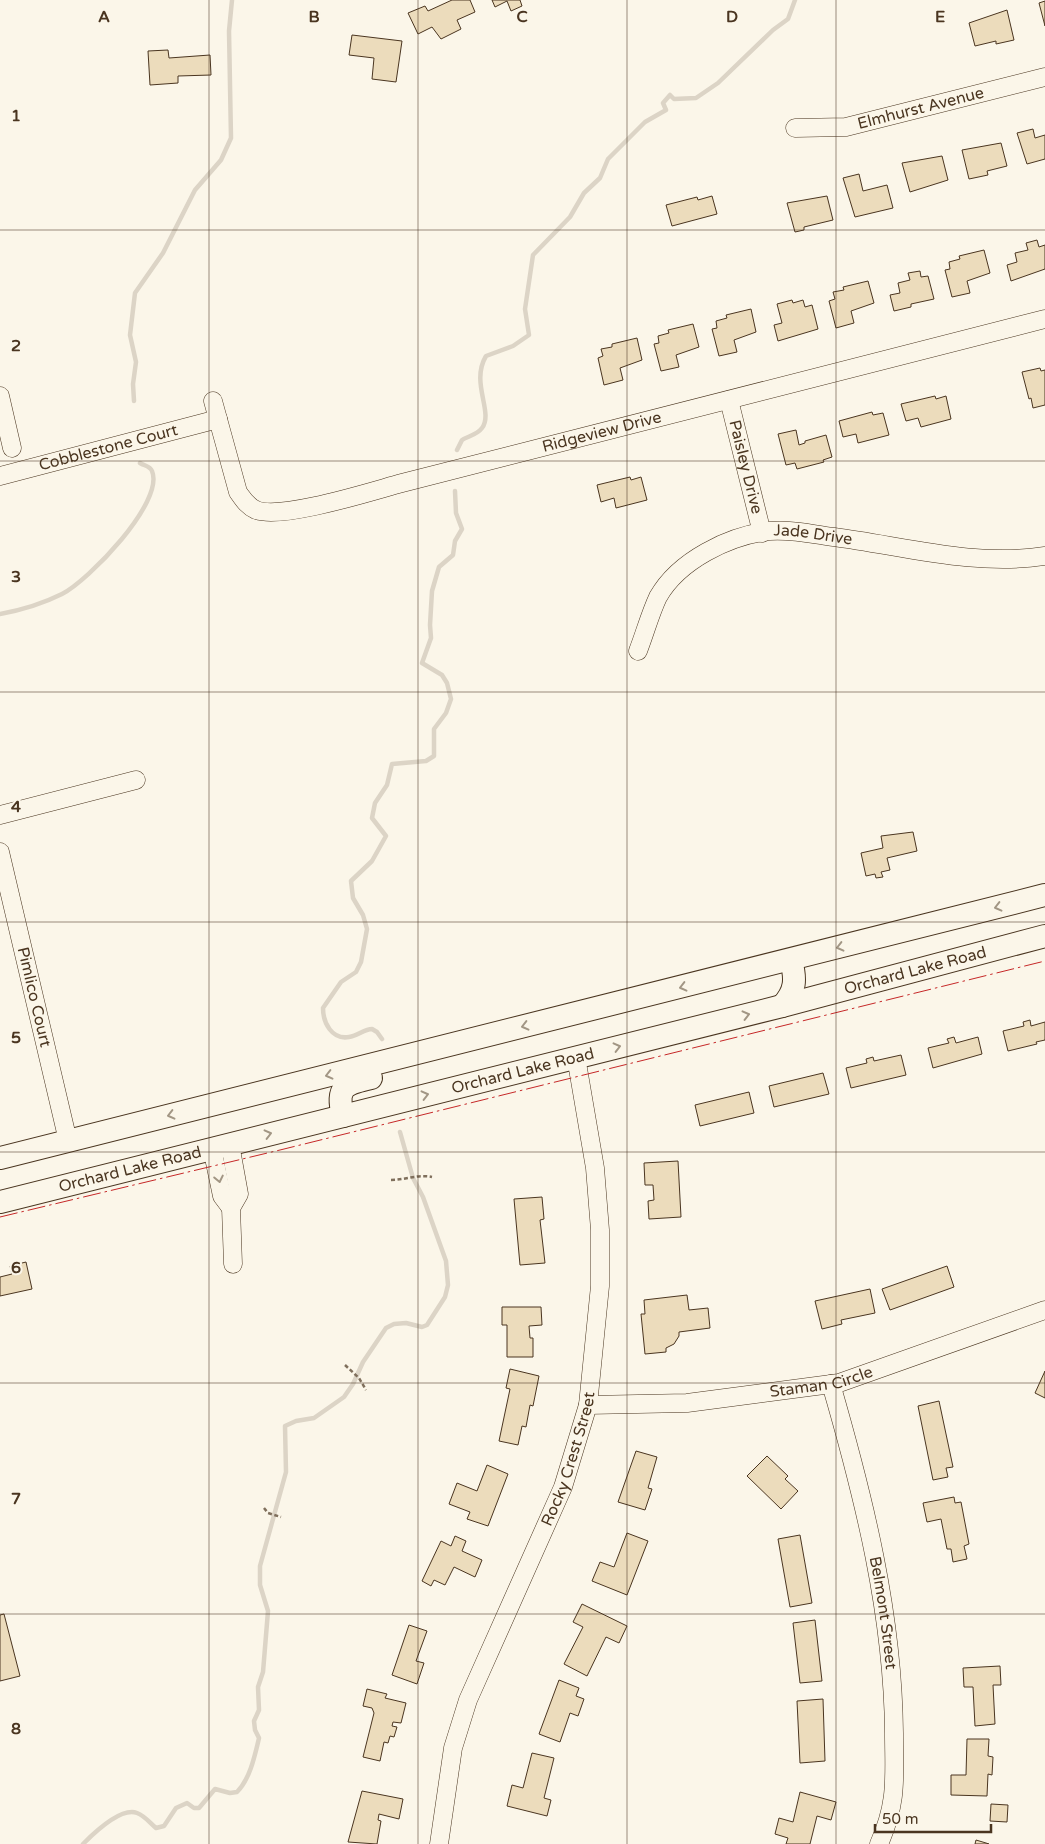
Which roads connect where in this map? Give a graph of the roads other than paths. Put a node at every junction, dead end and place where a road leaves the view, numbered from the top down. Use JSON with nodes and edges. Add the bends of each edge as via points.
{"nodes":[{"id":1,"x":1045,"y":77,"type":"edge"},
{"id":2,"x":795,"y":128,"type":"dead end"},
{"id":3,"x":1045,"y":319,"type":"edge"},
{"id":4,"x":0,"y":396,"type":"edge"},
{"id":5,"x":729,"y":400,"type":"junction"},
{"id":6,"x":213,"y":401,"type":"dead end"},
{"id":7,"x":2,"y":414,"type":"edge"},
{"id":8,"x":218,"y":419,"type":"junction"},
{"id":9,"x":12,"y":448,"type":"dead end"},
{"id":10,"x":0,"y":476,"type":"edge"},
{"id":11,"x":762,"y":533,"type":"junction"},
{"id":12,"x":1045,"y":556,"type":"edge"},
{"id":13,"x":638,"y":651,"type":"dead end"},
{"id":14,"x":136,"y":780,"type":"dead end"},
{"id":15,"x":0,"y":815,"type":"edge"},
{"id":16,"x":0,"y":852,"type":"edge"},
{"id":17,"x":1045,"y":895,"type":"edge"},
{"id":18,"x":1045,"y":936,"type":"edge"},
{"id":19,"x":791,"y":960,"type":"junction"},
{"id":20,"x":782,"y":1006,"type":"junction"},
{"id":21,"x":478,"y":1038,"type":"junction"},
{"id":22,"x":576,"y":1057,"type":"junction"},
{"id":23,"x":343,"y":1116,"type":"junction"},
{"id":24,"x":68,"y":1141,"type":"junction"},
{"id":25,"x":221,"y":1146,"type":"junction"},
{"id":26,"x":0,"y":1158,"type":"edge"},
{"id":27,"x":0,"y":1202,"type":"edge"},
{"id":28,"x":233,"y":1264,"type":"dead end"},
{"id":29,"x":1045,"y":1310,"type":"edge"},
{"id":30,"x":831,"y":1384,"type":"junction"},
{"id":31,"x":588,"y":1405,"type":"junction"},
{"id":32,"x":439,"y":1844,"type":"edge"},
{"id":33,"x":879,"y":1844,"type":"edge"}],
"edges":[{"from":1,"to":2,"type":"street","name":"Elmhurst Avenue","via":[[846,126]]},
{"from":3,"to":5,"type":"street","name":"Ridgeview Drive"},
{"from":4,"to":7,"type":"street"},
{"from":5,"to":8,"type":"street","name":"Ridgeview Drive","via":[[299,509],[269,513],[245,503],[238,492]]},
{"from":5,"to":11,"type":"street","name":"Paisley Drive"},
{"from":6,"to":8,"type":"street","name":"Ridgeview Drive"},
{"from":7,"to":9,"type":"street"},
{"from":8,"to":10,"type":"street","name":"Cobblestone Court"},
{"from":11,"to":12,"type":"street","name":"Jade Drive","via":[[808,533],[1003,560]]},
{"from":11,"to":13,"type":"street","name":"Jade Drive","via":[[742,537],[703,554],[673,578],[658,597]]},
{"from":14,"to":15,"type":"street"},
{"from":16,"to":24,"type":"street","name":"Pimlico Court"},
{"from":17,"to":19,"type":"main road","one_way":true},
{"from":18,"to":20,"type":"main road","name":"Orchard Lake Road"},
{"from":19,"to":20,"type":"main road","via":[[795,984]]},
{"from":19,"to":21,"type":"main road","one_way":true},
{"from":22,"to":20,"type":"main road","name":"Orchard Lake Road","one_way":true},
{"from":21,"to":23,"type":"main road","via":[[453,1058],[348,1084],[341,1090],[339,1100]]},
{"from":21,"to":24,"type":"main road","one_way":true},
{"from":23,"to":22,"type":"main road","name":"Orchard Lake Road","one_way":true},
{"from":22,"to":31,"type":"street","name":"Rocky Crest Street","via":[[596,1168],[600,1230],[600,1286]]},
{"from":25,"to":23,"type":"main road","name":"Orchard Lake Road","one_way":true},
{"from":24,"to":26,"type":"main road"},
{"from":25,"to":27,"type":"main road","name":"Orchard Lake Road"},
{"from":25,"to":28,"type":"street","via":[[222,1196],[231,1208]]},
{"from":29,"to":30,"type":"street","name":"Staman Circle","via":[[871,1373]]},
{"from":30,"to":31,"type":"street","name":"Staman Circle","via":[[687,1403]]},
{"from":30,"to":33,"type":"street","name":"Belmont Street","via":[[866,1514],[887,1625],[894,1685],[894,1801]]},
{"from":31,"to":32,"type":"street","name":"Rocky Crest Street","via":[[563,1487],[468,1700],[453,1748]]}]}
